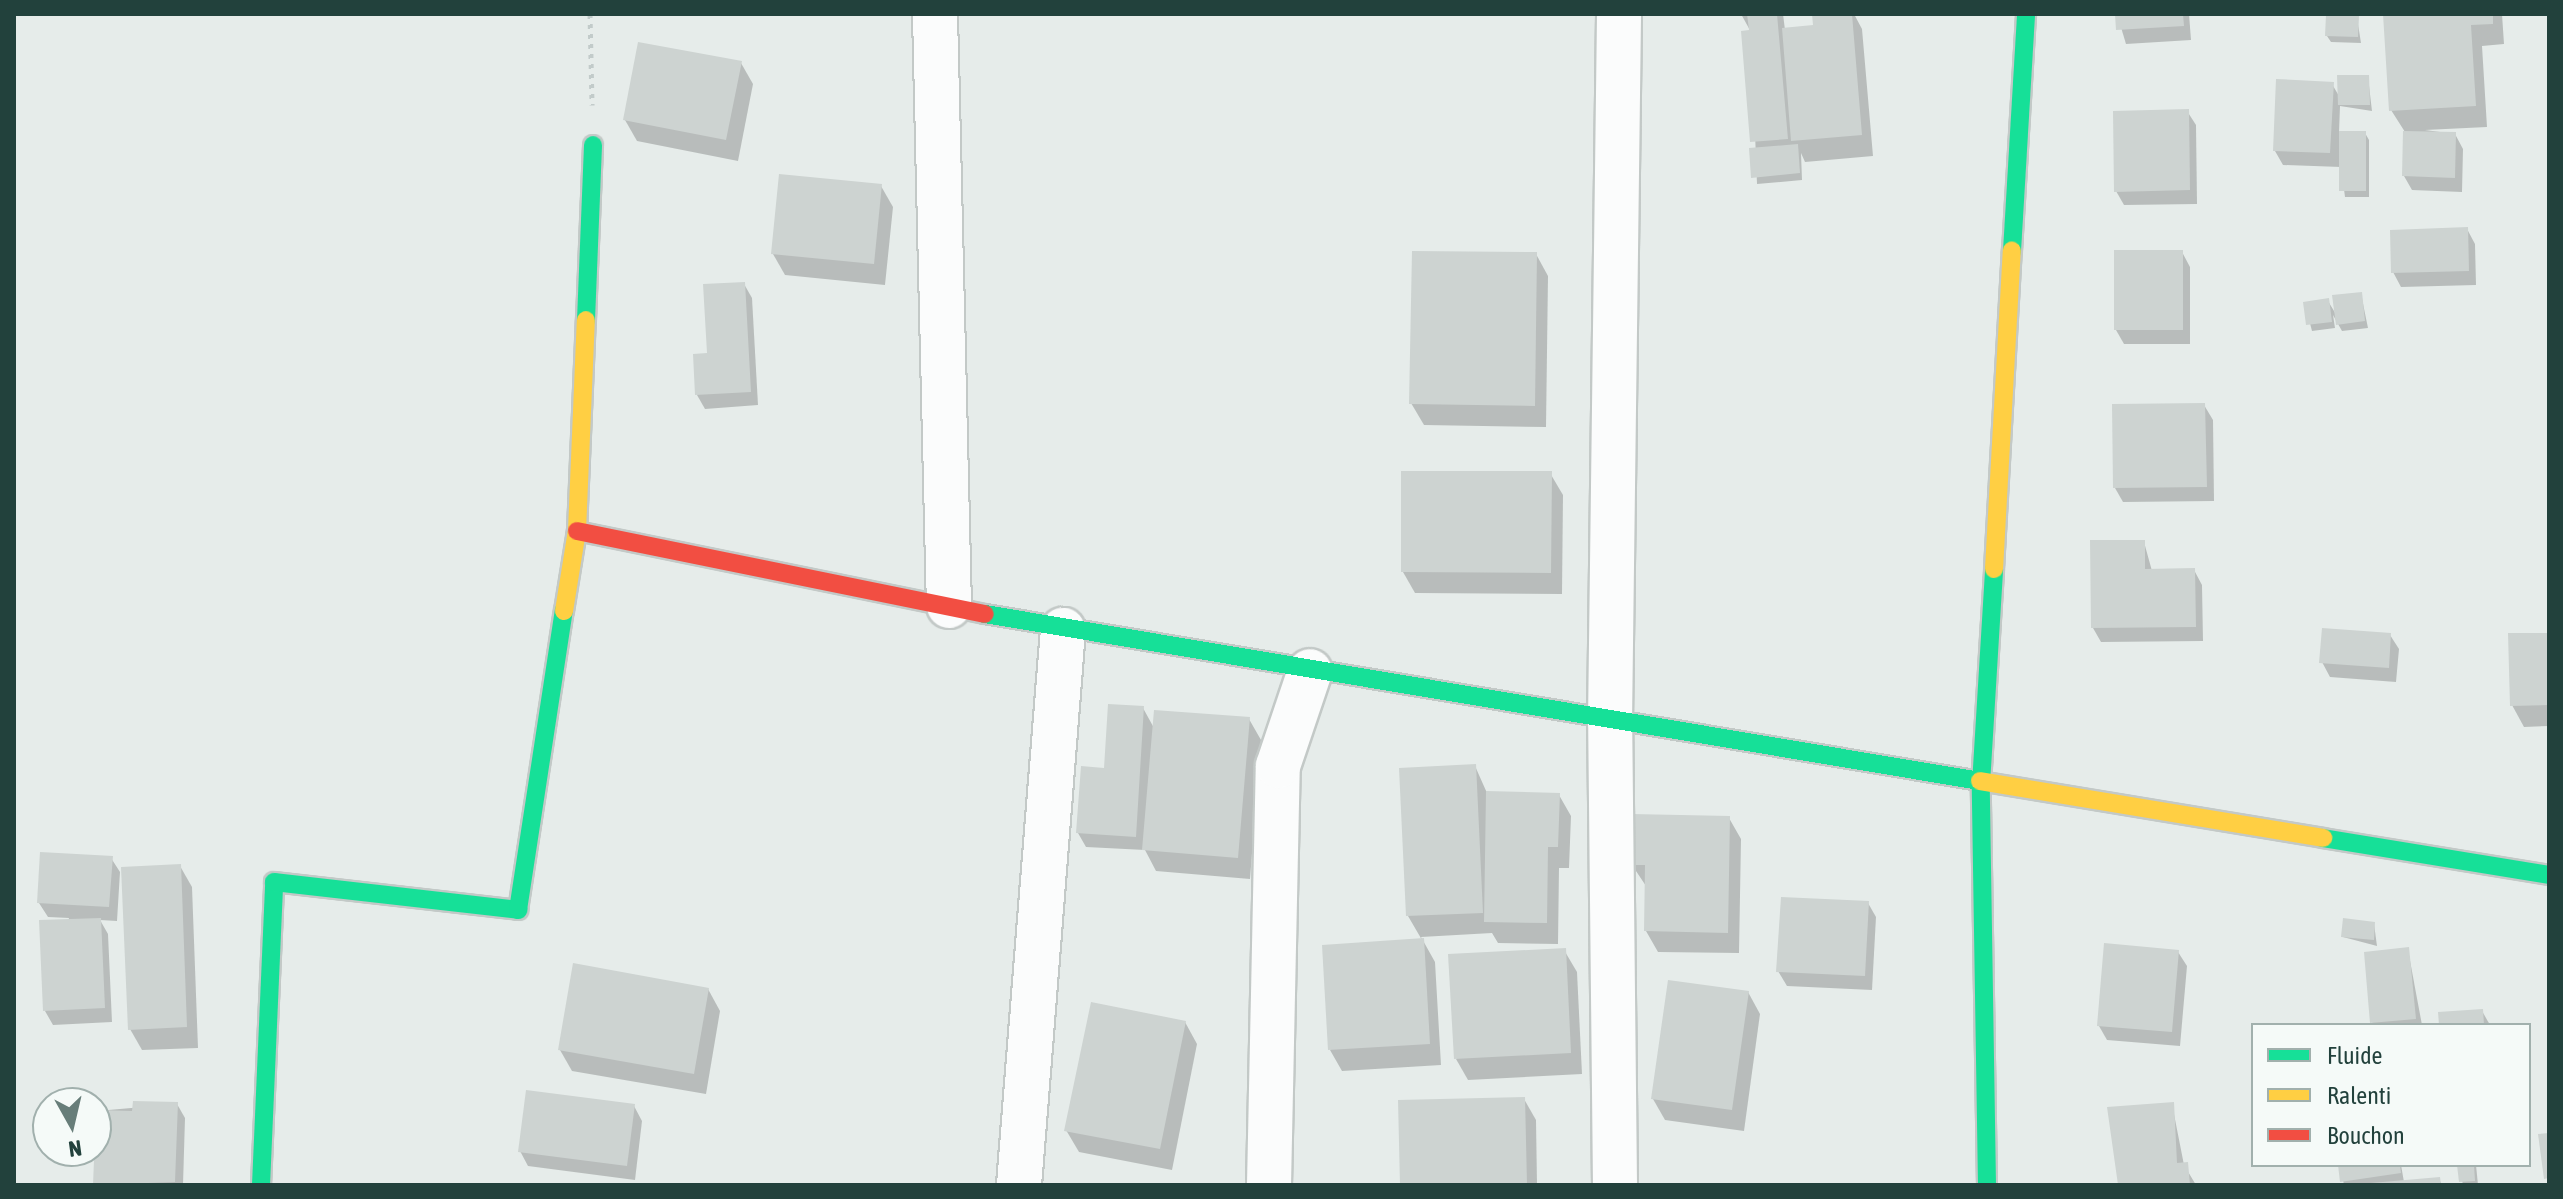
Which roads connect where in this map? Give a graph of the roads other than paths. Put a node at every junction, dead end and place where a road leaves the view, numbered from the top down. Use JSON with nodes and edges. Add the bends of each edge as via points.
{"nodes":[{"id":1,"x":935,"y":14,"type":"edge"},
{"id":2,"x":1619,"y":14,"type":"edge"},
{"id":3,"x":2026,"y":14,"type":"edge"},
{"id":4,"x":593,"y":145,"type":"road end"},
{"id":5,"x":577,"y":531,"type":"junction"},
{"id":6,"x":949,"y":606,"type":"junction"},
{"id":7,"x":1063,"y":630,"type":"junction"},
{"id":8,"x":1310,"y":671,"type":"junction"},
{"id":9,"x":1610,"y":722,"type":"junction"},
{"id":10,"x":1981,"y":784,"type":"junction"},
{"id":11,"x":2549,"y":875,"type":"edge"},
{"id":12,"x":261,"y":1185,"type":"edge"},
{"id":13,"x":1019,"y":1185,"type":"edge"},
{"id":14,"x":1269,"y":1185,"type":"edge"},
{"id":15,"x":1615,"y":1185,"type":"edge"},
{"id":16,"x":1987,"y":1185,"type":"edge"}],
"edges":[{"from":1,"to":6,"type":"street","via":[[936,294]]},
{"from":2,"to":9,"type":"street"},
{"from":3,"to":10,"type":"street"},
{"from":4,"to":5,"type":"street"},
{"from":5,"to":6,"type":"street"},
{"from":5,"to":12,"type":"street","via":[[518,910],[274,882]]},
{"from":6,"to":7,"type":"street"},
{"from":7,"to":8,"type":"street"},
{"from":7,"to":13,"type":"street"},
{"from":8,"to":9,"type":"street"},
{"from":8,"to":14,"type":"street","via":[[1278,766]]},
{"from":9,"to":10,"type":"street"},
{"from":9,"to":15,"type":"street"},
{"from":10,"to":11,"type":"street"},
{"from":10,"to":16,"type":"street"}]}
